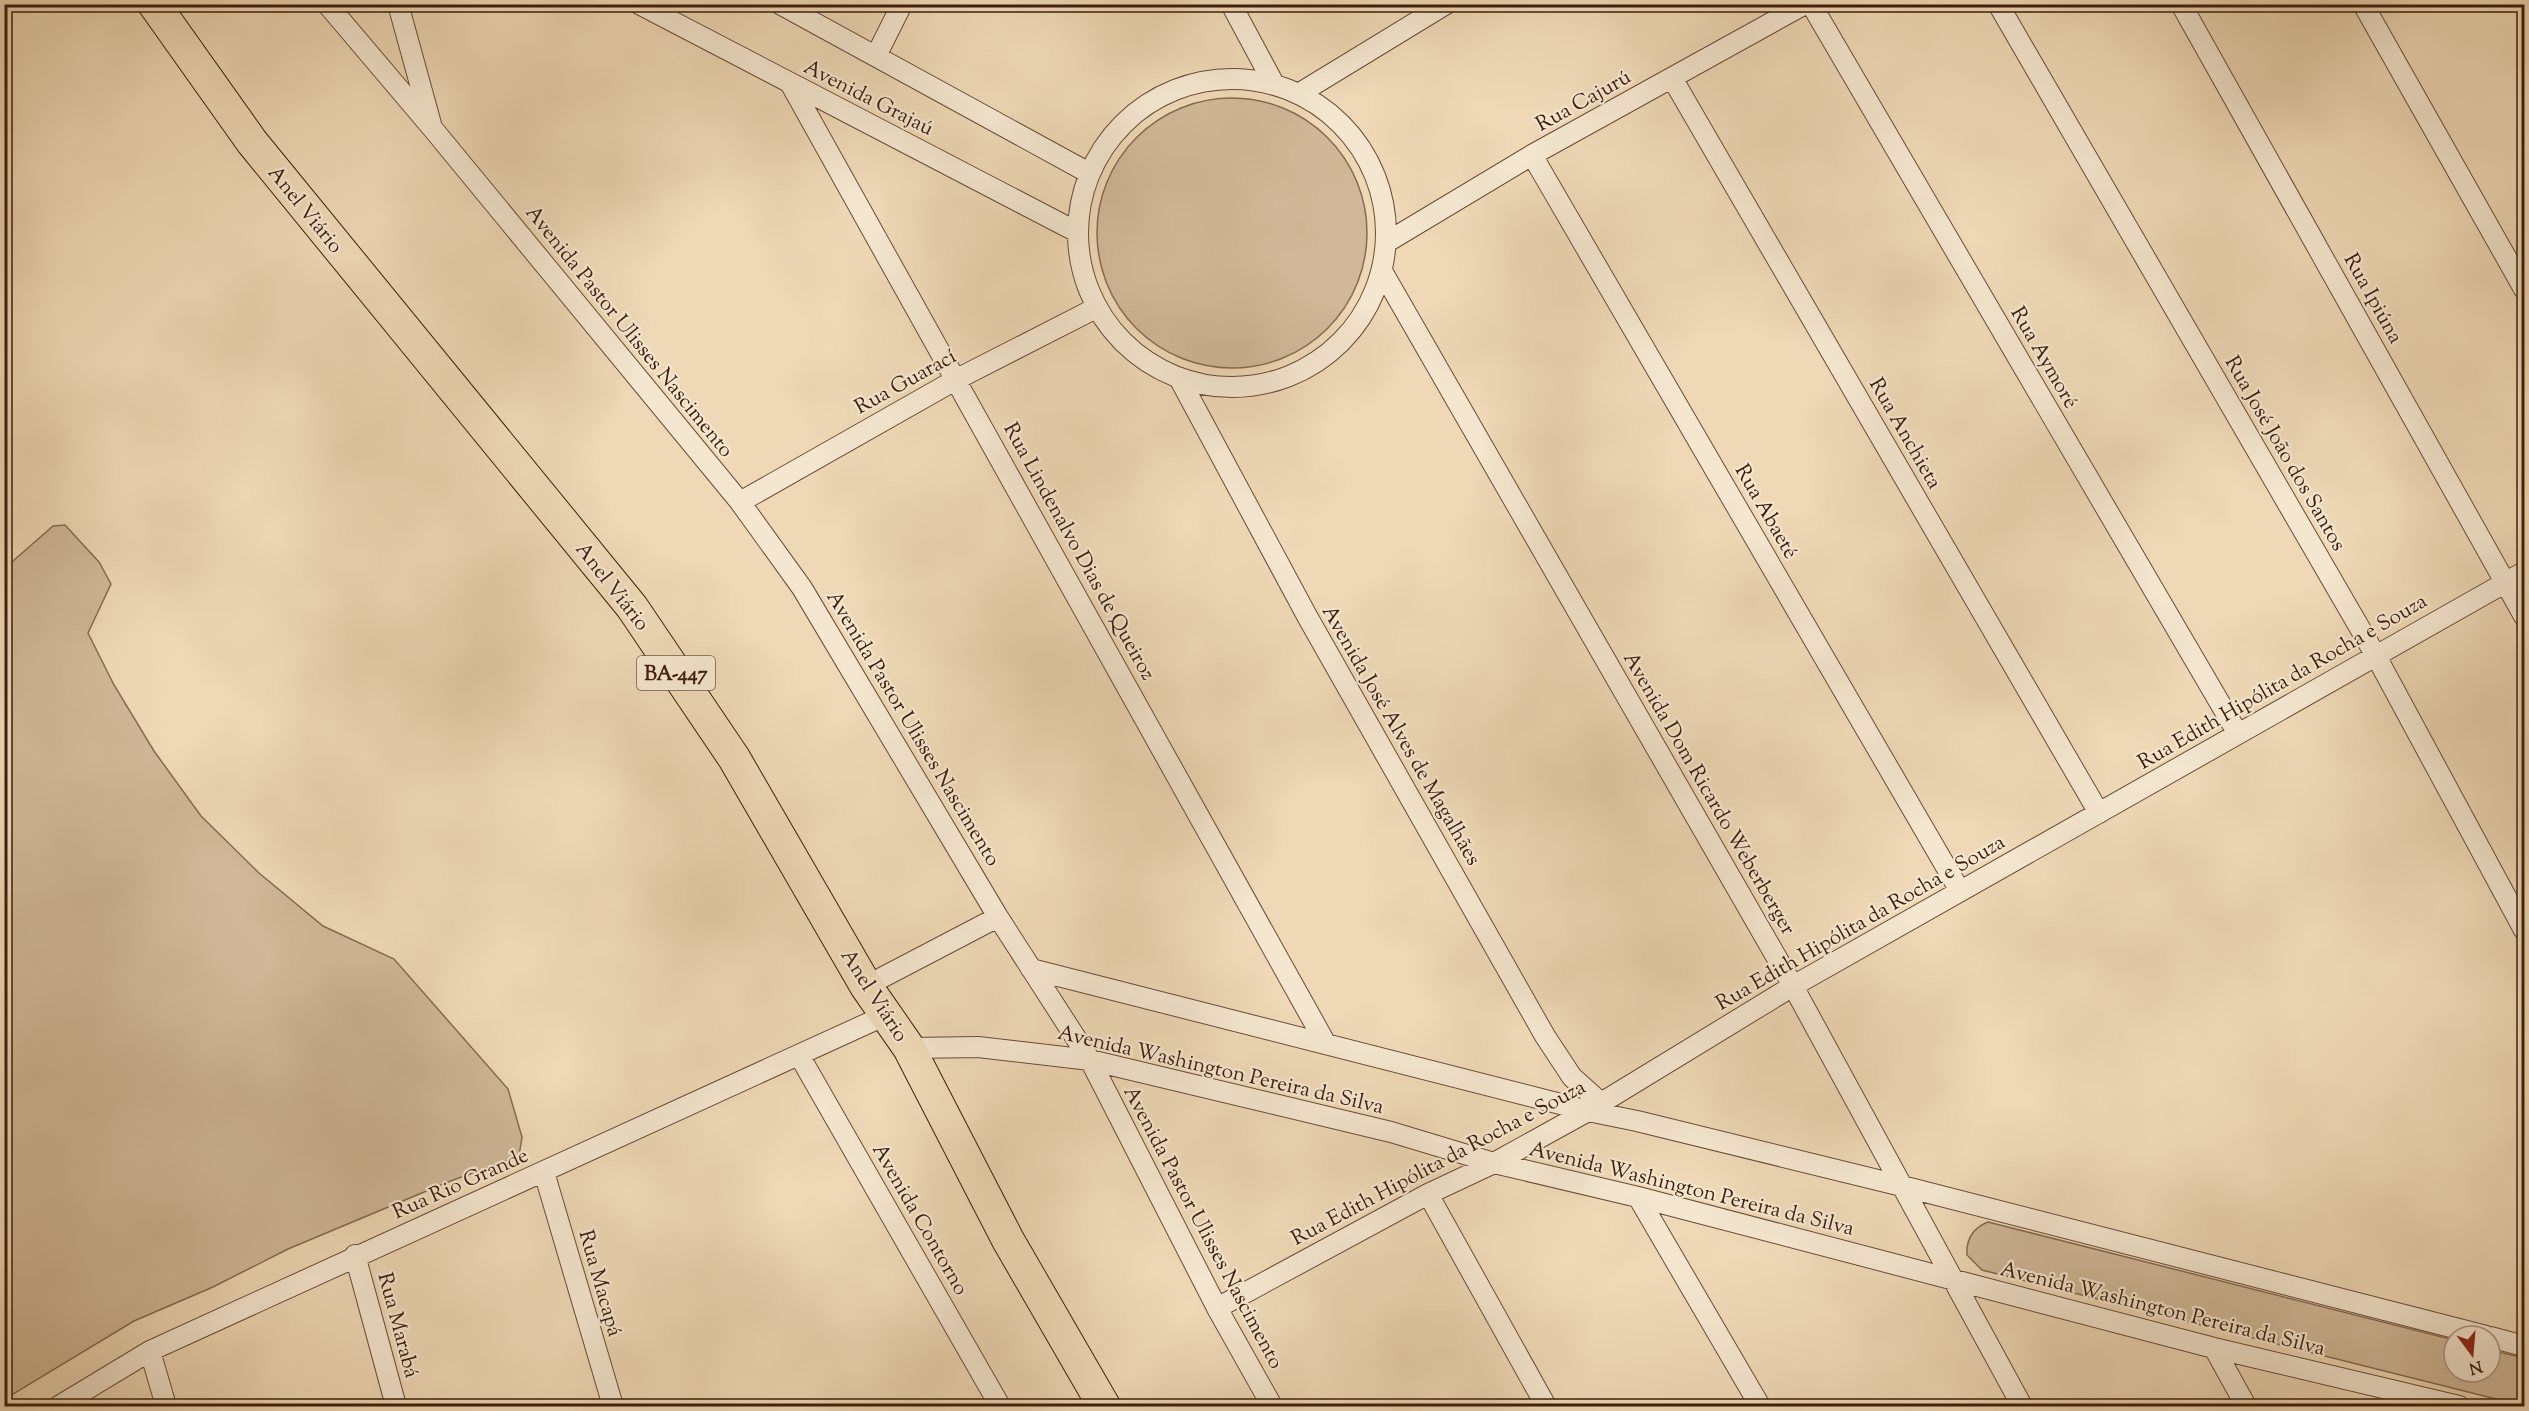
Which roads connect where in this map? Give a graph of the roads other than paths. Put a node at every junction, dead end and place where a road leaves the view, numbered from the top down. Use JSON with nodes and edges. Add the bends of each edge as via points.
{"nodes":[{"id":1,"x":154,"y":4,"type":"edge"},
{"id":2,"x":327,"y":4,"type":"edge"},
{"id":3,"x":398,"y":4,"type":"edge"},
{"id":4,"x":639,"y":4,"type":"edge"},
{"id":5,"x":780,"y":4,"type":"edge"},
{"id":6,"x":902,"y":4,"type":"edge"},
{"id":7,"x":1231,"y":4,"type":"edge"},
{"id":8,"x":1446,"y":4,"type":"edge"},
{"id":9,"x":1805,"y":4,"type":"edge"},
{"id":10,"x":1811,"y":4,"type":"edge"},
{"id":11,"x":1998,"y":4,"type":"edge"},
{"id":12,"x":2181,"y":4,"type":"edge"},
{"id":13,"x":2363,"y":4,"type":"edge"},
{"id":14,"x":876,"y":56,"type":"junction"},
{"id":15,"x":1672,"y":78,"type":"junction"},
{"id":16,"x":790,"y":83,"type":"junction"},
{"id":17,"x":1274,"y":84,"type":"junction"},
{"id":18,"x":1300,"y":93,"type":"junction"},
{"id":19,"x":433,"y":129,"type":"junction"},
{"id":20,"x":1532,"y":155,"type":"junction"},
{"id":21,"x":1089,"y":173,"type":"junction"},
{"id":22,"x":1077,"y":232,"type":"junction"},
{"id":23,"x":1387,"y":242,"type":"junction"},
{"id":24,"x":1382,"y":271,"type":"junction"},
{"id":25,"x":2524,"y":289,"type":"edge"},
{"id":26,"x":1096,"y":308,"type":"junction"},
{"id":27,"x":1179,"y":378,"type":"junction"},
{"id":28,"x":957,"y":379,"type":"junction"},
{"id":29,"x":740,"y":502,"type":"junction"},
{"id":30,"x":2524,"y":572,"type":"edge"},
{"id":31,"x":2505,"y":583,"type":"junction"},
{"id":32,"x":2524,"y":616,"type":"edge"},
{"id":33,"x":2376,"y":656,"type":"junction"},
{"id":34,"x":2238,"y":734,"type":"junction"},
{"id":35,"x":2099,"y":813,"type":"junction"},
{"id":36,"x":1960,"y":891,"type":"junction"},
{"id":37,"x":998,"y":917,"type":"junction"},
{"id":38,"x":2524,"y":930,"type":"edge"},
{"id":39,"x":1031,"y":969,"type":"junction"},
{"id":40,"x":866,"y":986,"type":"junction"},
{"id":41,"x":1793,"y":987,"type":"junction"},
{"id":42,"x":886,"y":1015,"type":"junction"},
{"id":43,"x":1326,"y":1044,"type":"junction"},
{"id":44,"x":909,"y":1048,"type":"junction"},
{"id":45,"x":799,"y":1055,"type":"junction"},
{"id":46,"x":1090,"y":1060,"type":"junction"},
{"id":47,"x":1594,"y":1107,"type":"junction"},
{"id":48,"x":1494,"y":1163,"type":"junction"},
{"id":49,"x":544,"y":1172,"type":"junction"},
{"id":50,"x":1902,"y":1186,"type":"junction"},
{"id":51,"x":1428,"y":1194,"type":"junction"},
{"id":52,"x":1638,"y":1197,"type":"junction"},
{"id":53,"x":355,"y":1255,"type":"junction"},
{"id":54,"x":1951,"y":1278,"type":"junction"},
{"id":55,"x":1217,"y":1308,"type":"junction"},
{"id":56,"x":2442,"y":1325,"type":"edge"},
{"id":57,"x":2502,"y":1340,"type":"edge"},
{"id":58,"x":2524,"y":1346,"type":"edge"},
{"id":59,"x":2214,"y":1348,"type":"junction"},
{"id":60,"x":150,"y":1351,"type":"junction"},
{"id":61,"x":2423,"y":1402,"type":"edge"},
{"id":62,"x":59,"y":1407,"type":"edge"},
{"id":63,"x":166,"y":1407,"type":"edge"},
{"id":64,"x":396,"y":1407,"type":"edge"},
{"id":65,"x":613,"y":1407,"type":"edge"},
{"id":66,"x":1000,"y":1407,"type":"edge"},
{"id":67,"x":1104,"y":1407,"type":"edge"},
{"id":68,"x":1272,"y":1407,"type":"edge"},
{"id":69,"x":1546,"y":1407,"type":"edge"},
{"id":70,"x":1760,"y":1407,"type":"edge"},
{"id":71,"x":2022,"y":1407,"type":"edge"},
{"id":72,"x":2246,"y":1407,"type":"edge"},
{"id":73,"x":2459,"y":1407,"type":"edge"}],
"edges":[{"from":1,"to":40,"type":"main road","name":"Anel Viário","number":"BA-447","via":[[252,142],[632,607],[734,758]]},
{"from":2,"to":19,"type":"street","name":"Avenida Pastor Ulisses Nascimento"},
{"from":3,"to":19,"type":"street"},
{"from":4,"to":16,"type":"street","name":"Avenida Grajaú"},
{"from":5,"to":14,"type":"street","name":"Avenida Grajaú"},
{"from":6,"to":14,"type":"street"},
{"from":7,"to":17,"type":"street"},
{"from":8,"to":18,"type":"street"},
{"from":9,"to":15,"type":"street","name":"Rua Cajurú"},
{"from":10,"to":34,"type":"street","name":"Rua Aymoré"},
{"from":11,"to":33,"type":"street","name":"Rua José João dos Santos"},
{"from":12,"to":31,"type":"street","name":"Rua Ipiúna"},
{"from":13,"to":25,"type":"street"},
{"from":14,"to":21,"type":"street","name":"Avenida Grajaú"},
{"from":15,"to":20,"type":"street","name":"Rua Cajurú"},
{"from":15,"to":35,"type":"street","name":"Rua Anchieta"},
{"from":16,"to":22,"type":"street","name":"Avenida Grajaú"},
{"from":16,"to":28,"type":"street","name":"Rua Lindenalvo Dias de Queiroz"},
{"from":17,"to":18,"type":"street"},
{"from":17,"to":21,"type":"street","via":[[1218,79],[1165,94],[1120,127]]},
{"from":18,"to":23,"type":"street","via":[[1344,124],[1369,159],[1384,199]]},
{"from":19,"to":29,"type":"street","name":"Avenida Pastor Ulisses Nascimento"},
{"from":20,"to":23,"type":"street","name":"Rua Cajurú"},
{"from":20,"to":36,"type":"street","name":"Rua Abaeté"},
{"from":21,"to":22,"type":"street","via":[[1080,202]]},
{"from":22,"to":26,"type":"street","via":[[1082,271]]},
{"from":23,"to":24,"type":"street"},
{"from":24,"to":27,"type":"street","via":[[1366,310],[1346,336],[1304,369],[1264,384],[1221,387]]},
{"from":24,"to":41,"type":"street","name":"Avenida Dom Ricardo Weberberger"},
{"from":26,"to":27,"type":"street","via":[[1118,337],[1146,361]]},
{"from":26,"to":28,"type":"street","name":"Rua Guarací"},
{"from":27,"to":47,"type":"street","name":"Avenida José Alves de Magalhães","via":[[1307,616],[1545,1036]]},
{"from":28,"to":29,"type":"street","name":"Rua Guarací"},
{"from":28,"to":43,"type":"street","name":"Rua Lindenalvo Dias de Queiroz"},
{"from":29,"to":37,"type":"street","name":"Avenida Pastor Ulisses Nascimento","via":[[802,588]]},
{"from":30,"to":31,"type":"street","name":"Rua Edith Hipólita da Rocha e Souza"},
{"from":31,"to":32,"type":"street","name":"Rua Ipiúna"},
{"from":31,"to":33,"type":"street","name":"Rua Edith Hipólita da Rocha e Souza"},
{"from":33,"to":34,"type":"street","name":"Rua Edith Hipólita da Rocha e Souza"},
{"from":33,"to":38,"type":"street","name":"Rua José João dos Santos"},
{"from":34,"to":35,"type":"street","name":"Rua Edith Hipólita da Rocha e Souza"},
{"from":35,"to":36,"type":"street","name":"Rua Edith Hipólita da Rocha e Souza"},
{"from":36,"to":41,"type":"street","name":"Rua Edith Hipólita da Rocha e Souza"},
{"from":37,"to":39,"type":"street","name":"Avenida Pastor Ulisses Nascimento"},
{"from":37,"to":40,"type":"street"},
{"from":39,"to":43,"type":"street"},
{"from":39,"to":46,"type":"street","name":"Avenida Pastor Ulisses Nascimento"},
{"from":40,"to":42,"type":"main road","name":"Anel Viário","number":"BA-447"},
{"from":41,"to":47,"type":"street","name":"Rua Edith Hipólita da Rocha e Souza"},
{"from":41,"to":50,"type":"street","name":"Avenida Dom Ricardo Weberberger"},
{"from":42,"to":44,"type":"main road","name":"Anel Viário","number":"BA-447"},
{"from":42,"to":45,"type":"street","name":"Rua Rio Grande"},
{"from":43,"to":47,"type":"street"},
{"from":44,"to":46,"type":"street","name":"Avenida Washington Pereira da Silva","via":[[978,1047]]},
{"from":44,"to":67,"type":"main road","name":"Anel Viário","number":"BA-447","via":[[1008,1240]]},
{"from":45,"to":49,"type":"street","name":"Rua Rio Grande"},
{"from":45,"to":66,"type":"street","name":"Avenida Contorno"},
{"from":46,"to":48,"type":"street","name":"Avenida Washington Pereira da Silva","via":[[1391,1132]]},
{"from":46,"to":55,"type":"street","name":"Avenida Pastor Ulisses Nascimento"},
{"from":47,"to":48,"type":"street","name":"Rua Edith Hipólita da Rocha e Souza"},
{"from":47,"to":50,"type":"street"},
{"from":48,"to":51,"type":"street","name":"Rua Edith Hipólita da Rocha e Souza"},
{"from":48,"to":52,"type":"street","name":"Avenida Washington Pereira da Silva"},
{"from":49,"to":53,"type":"street","name":"Rua Rio Grande"},
{"from":49,"to":65,"type":"street","name":"Rua Macapá"},
{"from":50,"to":54,"type":"street","name":"Avenida Dom Ricardo Weberberger"},
{"from":50,"to":56,"type":"street"},
{"from":51,"to":55,"type":"street","name":"Rua Edith Hipólita da Rocha e Souza"},
{"from":51,"to":69,"type":"street"},
{"from":52,"to":54,"type":"street","name":"Avenida Washington Pereira da Silva"},
{"from":52,"to":70,"type":"street"},
{"from":53,"to":60,"type":"street","name":"Rua Rio Grande"},
{"from":53,"to":64,"type":"street","name":"Rua Marabá"},
{"from":54,"to":59,"type":"street","name":"Avenida Washington Pereira da Silva"},
{"from":54,"to":71,"type":"street","name":"Avenida Dom Ricardo Weberberger"},
{"from":55,"to":68,"type":"street","name":"Avenida Pastor Ulisses Nascimento"},
{"from":57,"to":58,"type":"street"},
{"from":59,"to":61,"type":"street","name":"Avenida Washington Pereira da Silva"},
{"from":59,"to":72,"type":"street"},
{"from":60,"to":62,"type":"street","name":"Rua Rio Grande"},
{"from":60,"to":63,"type":"street"},
{"from":61,"to":73,"type":"street","name":"Avenida Washington Pereira da Silva"}]}
